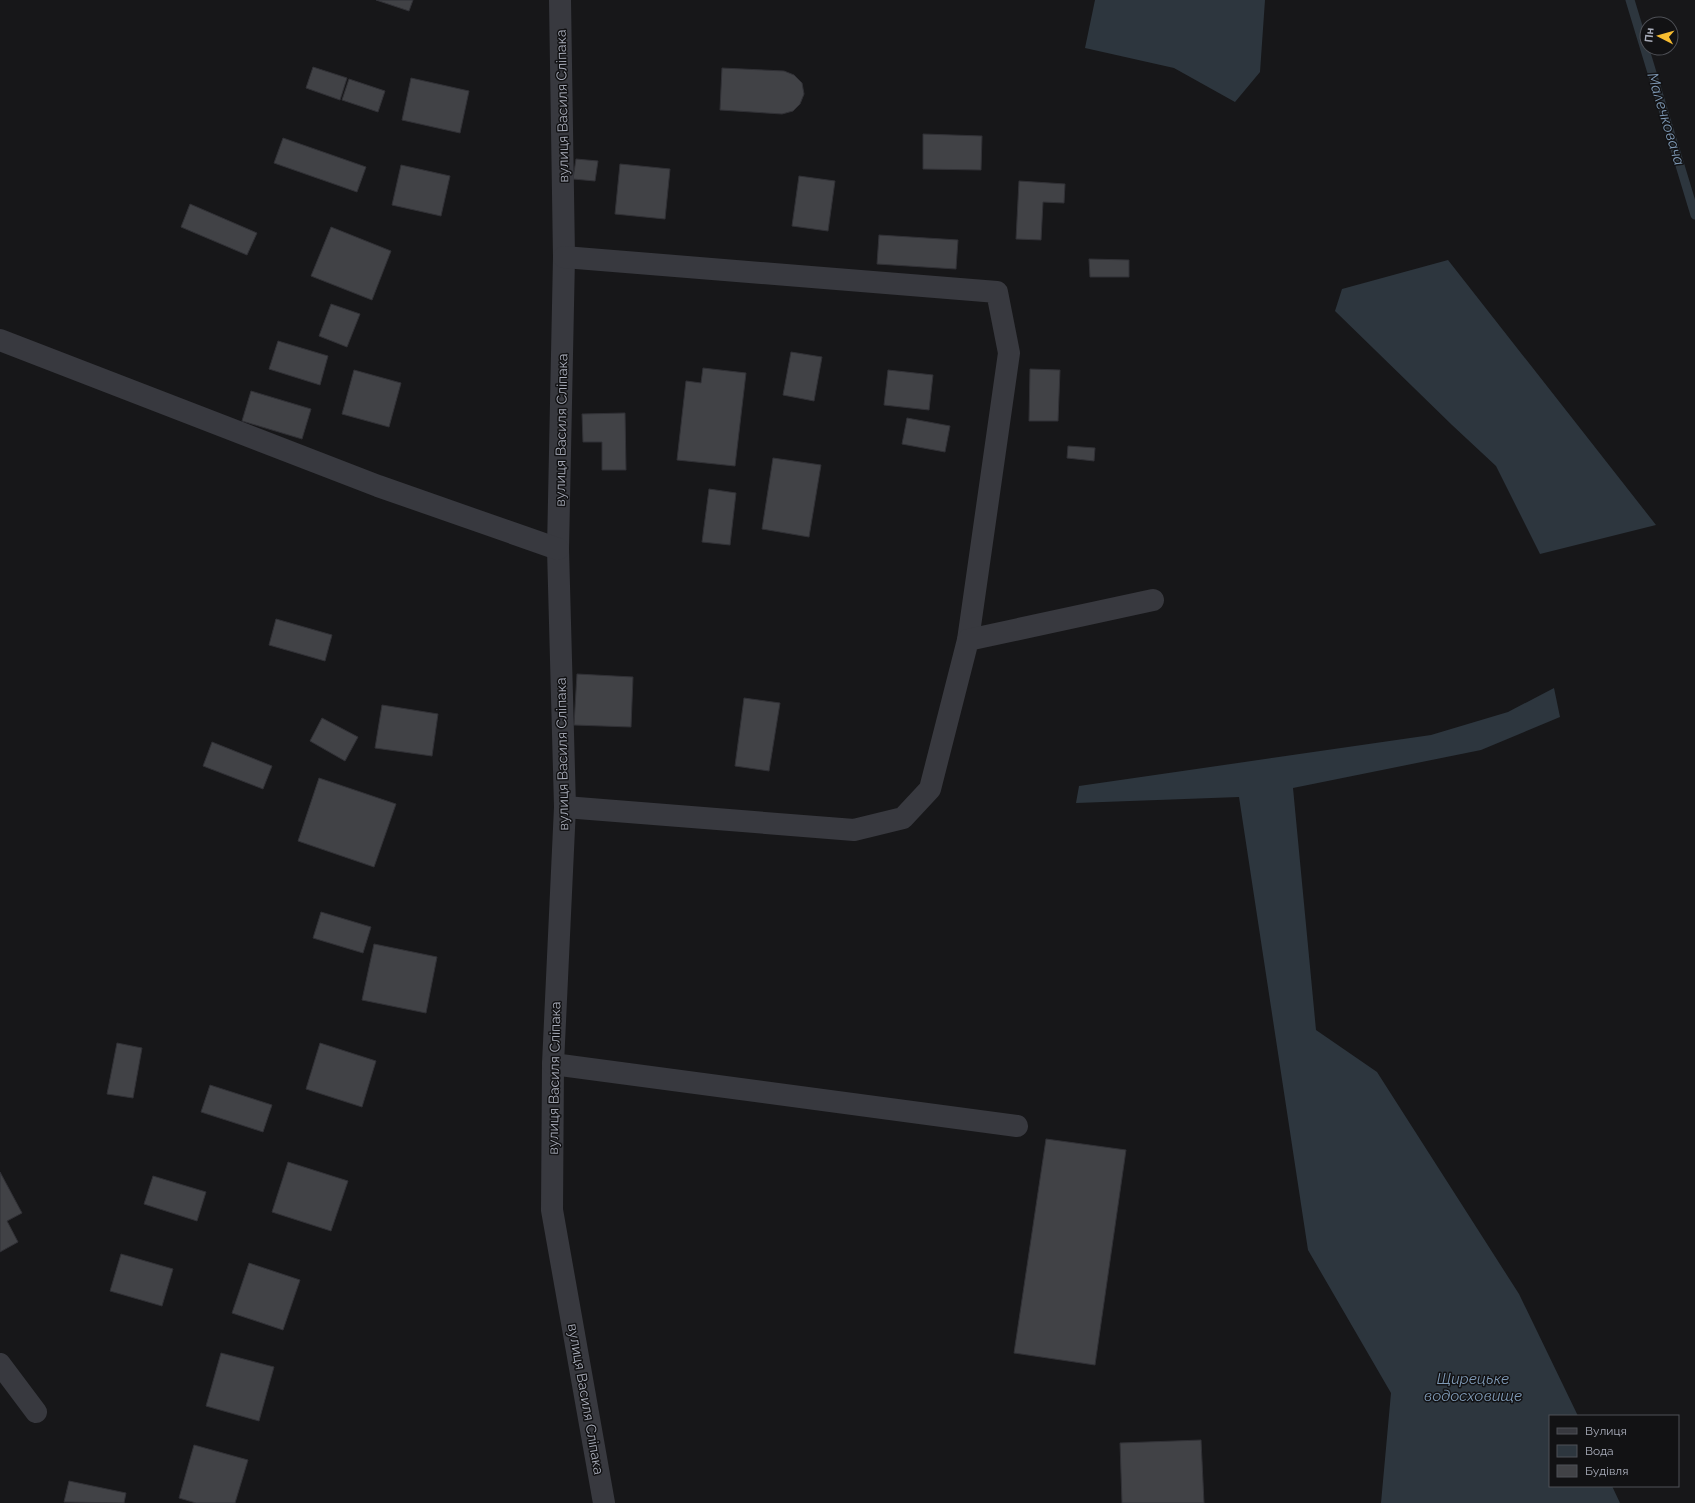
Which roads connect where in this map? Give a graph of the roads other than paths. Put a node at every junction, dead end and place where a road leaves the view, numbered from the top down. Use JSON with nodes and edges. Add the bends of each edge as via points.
{"nodes":[{"id":1,"x":560,"y":0,"type":"edge"},
{"id":2,"x":564,"y":257,"type":"junction"},
{"id":3,"x":0,"y":340,"type":"edge"},
{"id":4,"x":558,"y":549,"type":"junction"},
{"id":5,"x":1153,"y":600,"type":"dead end"},
{"id":6,"x":968,"y":640,"type":"junction"},
{"id":7,"x":565,"y":807,"type":"junction"},
{"id":8,"x":553,"y":1064,"type":"junction"},
{"id":9,"x":1017,"y":1126,"type":"dead end"},
{"id":10,"x":0,"y":1364,"type":"edge"},
{"id":11,"x":36,"y":1412,"type":"dead end"},
{"id":12,"x":604,"y":1503,"type":"edge"}],
"edges":[{"from":1,"to":2,"type":"street","name":"вулиця Василя Сліпака"},
{"from":2,"to":4,"type":"street","name":"вулиця Василя Сліпака"},
{"from":2,"to":6,"type":"street","via":[[997,292],[1009,352]]},
{"from":3,"to":4,"type":"street","via":[[378,486]]},
{"from":4,"to":7,"type":"street","name":"вулиця Василя Сліпака"},
{"from":5,"to":6,"type":"street"},
{"from":6,"to":7,"type":"street","via":[[930,789],[903,818],[854,830]]},
{"from":7,"to":8,"type":"street","name":"вулиця Василя Сліпака"},
{"from":8,"to":9,"type":"street"},
{"from":8,"to":12,"type":"street","name":"вулиця Василя Сліпака","via":[[552,1210]]},
{"from":10,"to":11,"type":"street"}]}
